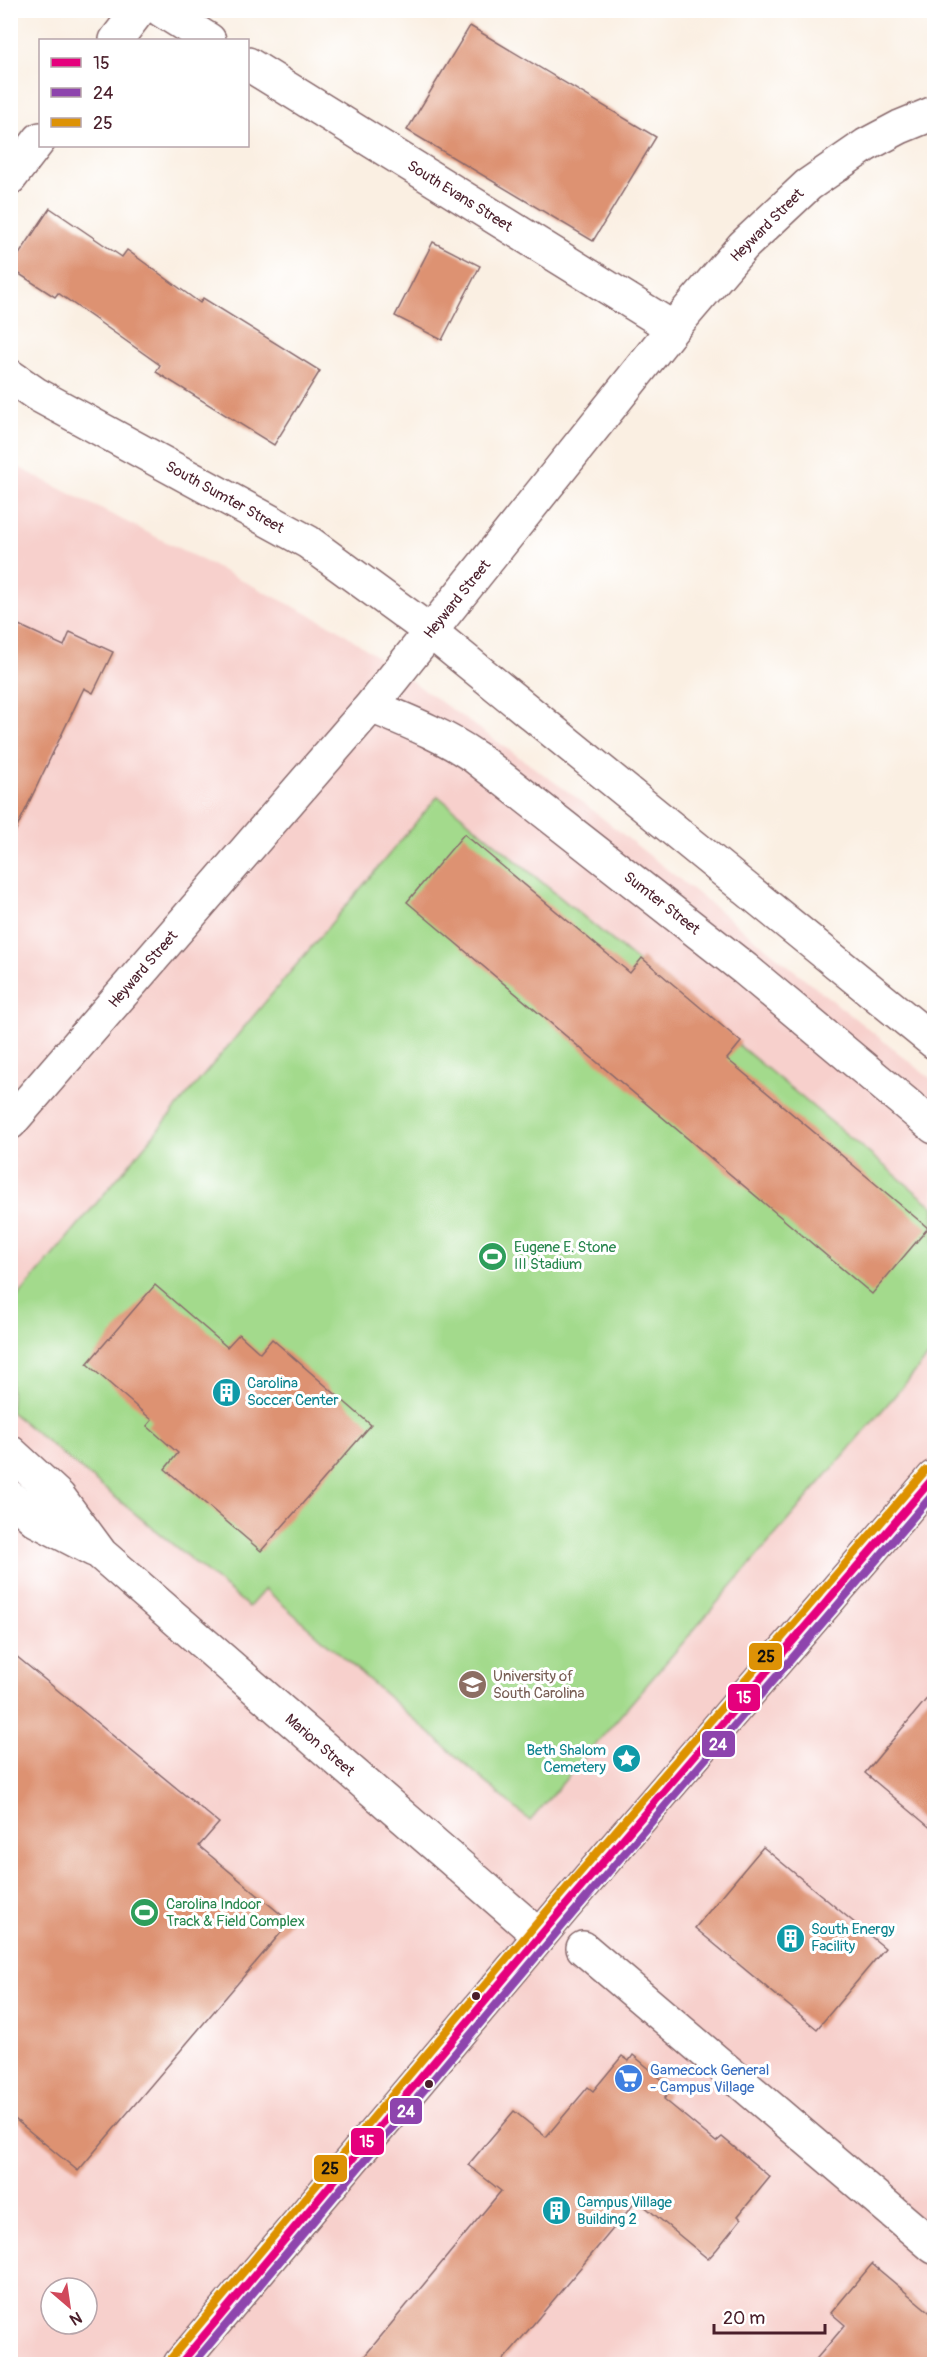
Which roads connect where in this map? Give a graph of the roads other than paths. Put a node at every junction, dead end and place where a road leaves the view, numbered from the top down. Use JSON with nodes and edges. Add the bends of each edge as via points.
{"nodes":[{"id":1,"x":139,"y":10,"type":"edge"},
{"id":2,"x":161,"y":10,"type":"edge"},
{"id":3,"x":117,"y":39,"type":"edge"},
{"id":4,"x":207,"y":39,"type":"edge"},
{"id":5,"x":249,"y":65,"type":"edge"},
{"id":6,"x":934,"y":113,"type":"edge"},
{"id":7,"x":39,"y":140,"type":"edge"},
{"id":8,"x":10,"y":178,"type":"edge"},
{"id":9,"x":673,"y":328,"type":"junction"},
{"id":10,"x":10,"y":376,"type":"edge"},
{"id":11,"x":431,"y":632,"type":"junction"},
{"id":12,"x":371,"y":706,"type":"junction"},
{"id":13,"x":934,"y":1042,"type":"edge"},
{"id":14,"x":10,"y":1123,"type":"edge"},
{"id":15,"x":934,"y":1127,"type":"edge"},
{"id":16,"x":10,"y":1452,"type":"edge"},
{"id":17,"x":934,"y":1477,"type":"edge"},
{"id":18,"x":10,"y":1497,"type":"edge"},
{"id":19,"x":101,"y":1554,"type":"junction"},
{"id":20,"x":540,"y":1936,"type":"junction"},
{"id":21,"x":583,"y":1948,"type":"dead end"},
{"id":22,"x":934,"y":2247,"type":"edge"},
{"id":23,"x":180,"y":2364,"type":"edge"}],
"edges":[{"from":1,"to":3,"type":"street"},
{"from":2,"to":4,"type":"street"},
{"from":5,"to":9,"type":"street","name":"South Evans Street"},
{"from":6,"to":9,"type":"street","name":"Heyward Street","via":[[866,145],[808,185],[743,246]]},
{"from":7,"to":8,"type":"street"},
{"from":9,"to":11,"type":"street","name":"Heyward Street"},
{"from":10,"to":11,"type":"street","name":"South Sumter Street","via":[[36,394],[308,542]]},
{"from":11,"to":12,"type":"street","name":"Heyward Street"},
{"from":11,"to":13,"type":"street"},
{"from":12,"to":14,"type":"street","name":"Heyward Street"},
{"from":12,"to":15,"type":"street","name":"Sumter Street","via":[[455,743],[484,763],[745,969]]},
{"from":16,"to":19,"type":"street","name":"Marion Street","via":[[59,1497]]},
{"from":17,"to":20,"type":"street"},
{"from":18,"to":19,"type":"street","name":"Marion Street","via":[[36,1520]]},
{"from":19,"to":20,"type":"street","name":"Marion Street"},
{"from":20,"to":23,"type":"street"},
{"from":21,"to":22,"type":"street"}]}
